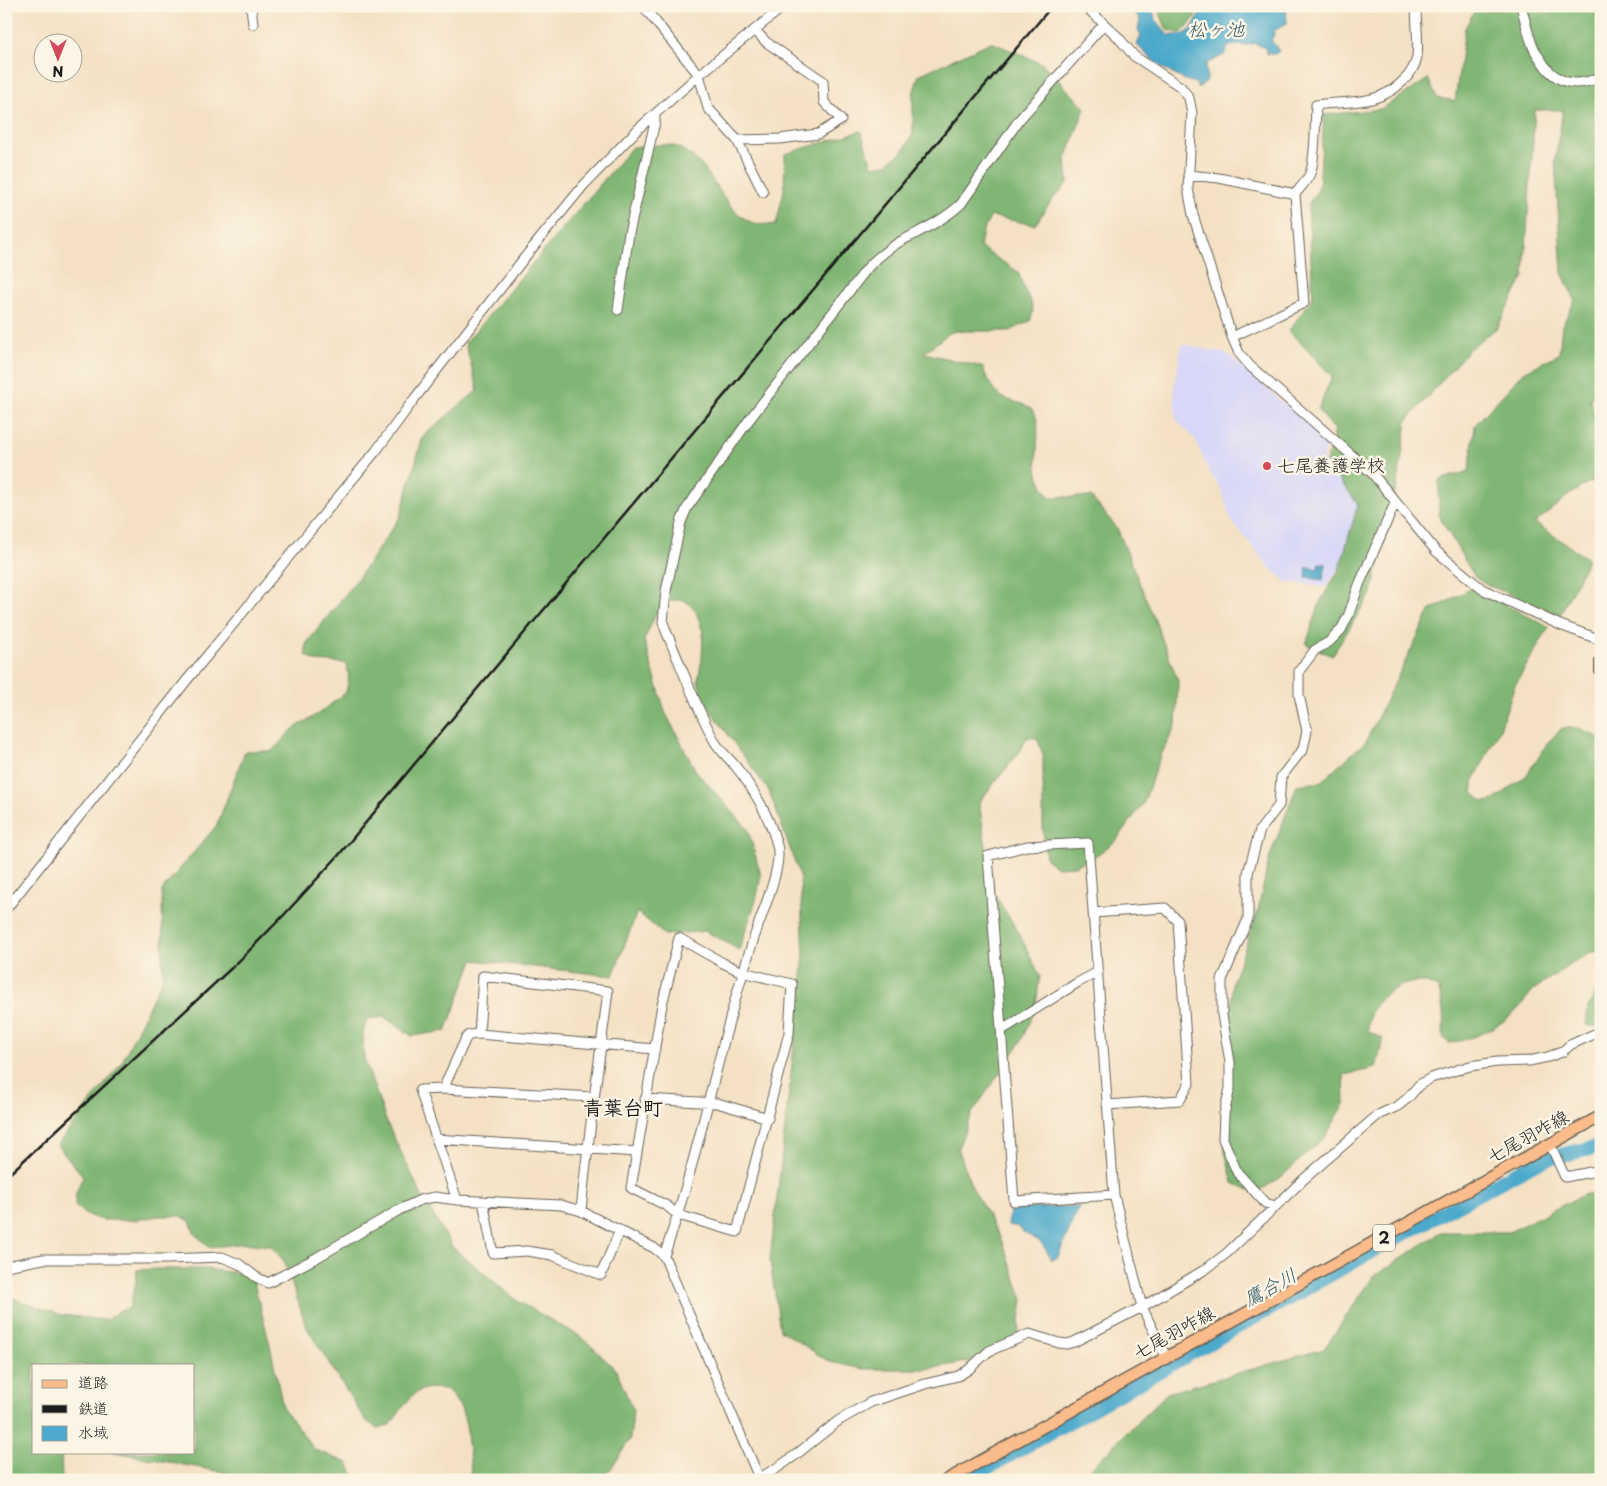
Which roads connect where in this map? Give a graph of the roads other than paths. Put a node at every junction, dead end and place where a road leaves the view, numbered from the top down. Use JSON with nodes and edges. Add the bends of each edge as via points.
{"nodes":[{"id":1,"x":251,"y":6,"type":"edge"},
{"id":2,"x":643,"y":6,"type":"edge"},
{"id":3,"x":784,"y":6,"type":"edge"},
{"id":4,"x":1085,"y":6,"type":"edge"},
{"id":5,"x":1416,"y":6,"type":"edge"},
{"id":6,"x":1521,"y":6,"type":"edge"},
{"id":7,"x":253,"y":24,"type":"dead end"},
{"id":8,"x":1104,"y":24,"type":"junction"},
{"id":9,"x":755,"y":30,"type":"junction"},
{"id":10,"x":699,"y":75,"type":"junction"},
{"id":11,"x":1601,"y":77,"type":"edge"},
{"id":12,"x":655,"y":116,"type":"junction"},
{"id":13,"x":738,"y":140,"type":"junction"},
{"id":14,"x":1188,"y":175,"type":"junction"},
{"id":15,"x":763,"y":192,"type":"dead end"},
{"id":16,"x":1295,"y":194,"type":"junction"},
{"id":17,"x":618,"y":310,"type":"dead end"},
{"id":18,"x":1232,"y":337,"type":"junction"},
{"id":19,"x":1395,"y":503,"type":"junction"},
{"id":20,"x":1601,"y":640,"type":"edge"},
{"id":21,"x":1601,"y":660,"type":"edge"},
{"id":22,"x":1601,"y":671,"type":"edge"},
{"id":23,"x":6,"y":909,"type":"edge"},
{"id":24,"x":1093,"y":913,"type":"junction"},
{"id":25,"x":742,"y":972,"type":"junction"},
{"id":26,"x":1098,"y":972,"type":"junction"},
{"id":27,"x":1002,"y":1030,"type":"junction"},
{"id":28,"x":1601,"y":1031,"type":"edge"},
{"id":29,"x":479,"y":1034,"type":"junction"},
{"id":30,"x":601,"y":1045,"type":"junction"},
{"id":31,"x":655,"y":1048,"type":"junction"},
{"id":32,"x":443,"y":1089,"type":"junction"},
{"id":33,"x":594,"y":1097,"type":"junction"},
{"id":34,"x":645,"y":1099,"type":"junction"},
{"id":35,"x":708,"y":1102,"type":"junction"},
{"id":36,"x":1107,"y":1105,"type":"junction"},
{"id":37,"x":1601,"y":1116,"type":"edge"},
{"id":38,"x":768,"y":1118,"type":"junction"},
{"id":39,"x":436,"y":1139,"type":"junction"},
{"id":40,"x":1550,"y":1145,"type":"junction"},
{"id":41,"x":587,"y":1148,"type":"junction"},
{"id":42,"x":638,"y":1152,"type":"junction"},
{"id":43,"x":1601,"y":1170,"type":"edge"},
{"id":44,"x":1114,"y":1195,"type":"junction"},
{"id":45,"x":457,"y":1200,"type":"junction"},
{"id":46,"x":483,"y":1201,"type":"junction"},
{"id":47,"x":1276,"y":1206,"type":"junction"},
{"id":48,"x":582,"y":1211,"type":"junction"},
{"id":49,"x":678,"y":1215,"type":"junction"},
{"id":50,"x":620,"y":1230,"type":"junction"},
{"id":51,"x":664,"y":1256,"type":"junction"},
{"id":52,"x":6,"y":1266,"type":"edge"},
{"id":53,"x":1142,"y":1307,"type":"junction"},
{"id":54,"x":1166,"y":1357,"type":"junction"},
{"id":55,"x":758,"y":1479,"type":"edge"},
{"id":56,"x":947,"y":1480,"type":"edge"}],
"edges":[{"from":1,"to":7,"type":"street"},
{"from":2,"to":10,"type":"street"},
{"from":3,"to":9,"type":"street"},
{"from":4,"to":8,"type":"street"},
{"from":5,"to":16,"type":"street","via":[[1417,58],[1414,68],[1391,92],[1377,98],[1316,105],[1313,161],[1304,184]]},
{"from":6,"to":11,"type":"street","via":[[1532,45],[1546,69],[1569,83]]},
{"from":8,"to":14,"type":"street","via":[[1134,56],[1181,87],[1190,98]]},
{"from":8,"to":25,"type":"street","via":[[1019,120],[956,208],[880,255],[869,266],[749,420],[698,491],[681,522],[666,591],[663,622],[707,726],[722,753],[737,768],[758,800],[778,847],[778,867]]},
{"from":9,"to":10,"type":"street"},
{"from":9,"to":13,"type":"street","via":[[766,42],[823,81],[824,102],[841,120],[818,134]]},
{"from":10,"to":12,"type":"street"},
{"from":10,"to":13,"type":"street","via":[[708,108]]},
{"from":12,"to":17,"type":"street","via":[[629,232]]},
{"from":12,"to":23,"type":"street","via":[[638,129],[583,186],[376,451],[187,680]]},
{"from":13,"to":15,"type":"street"},
{"from":14,"to":16,"type":"street"},
{"from":14,"to":18,"type":"street","via":[[1193,215]]},
{"from":16,"to":18,"type":"street","via":[[1304,303]]},
{"from":18,"to":19,"type":"street","via":[[1250,366],[1372,473]]},
{"from":19,"to":20,"type":"street","via":[[1436,551],[1482,589]]},
{"from":19,"to":47,"type":"street","via":[[1341,630],[1315,650],[1299,671],[1299,695],[1307,731],[1303,749],[1282,777],[1279,805],[1260,830],[1248,873],[1248,919],[1222,980],[1222,1015],[1230,1062],[1223,1139],[1237,1172],[1265,1203]]},
{"from":21,"to":22,"type":"main road"},
{"from":24,"to":26,"type":"street"},
{"from":24,"to":27,"type":"street","via":[[1088,843],[1027,846],[988,856]]},
{"from":24,"to":36,"type":"street","via":[[1165,908],[1178,921],[1189,1084],[1180,1100]]},
{"from":25,"to":31,"type":"street","via":[[679,938]]},
{"from":25,"to":35,"type":"street"},
{"from":25,"to":38,"type":"street","via":[[792,984],[789,1033]]},
{"from":26,"to":27,"type":"street"},
{"from":26,"to":36,"type":"street"},
{"from":27,"to":44,"type":"street","via":[[1014,1201]]},
{"from":28,"to":47,"type":"street","via":[[1548,1058],[1470,1066],[1431,1078],[1398,1106],[1378,1115]]},
{"from":29,"to":30,"type":"street"},
{"from":29,"to":30,"type":"street","via":[[483,976],[608,991]]},
{"from":29,"to":32,"type":"street","via":[[466,1038]]},
{"from":30,"to":31,"type":"street"},
{"from":30,"to":33,"type":"street"},
{"from":31,"to":34,"type":"street"},
{"from":32,"to":33,"type":"street"},
{"from":32,"to":39,"type":"street","via":[[420,1090]]},
{"from":33,"to":41,"type":"street"},
{"from":34,"to":35,"type":"street"},
{"from":34,"to":42,"type":"street"},
{"from":35,"to":38,"type":"street"},
{"from":35,"to":49,"type":"street"},
{"from":36,"to":44,"type":"street"},
{"from":37,"to":40,"type":"main road","name":"七尾羽咋線","number":"2"},
{"from":38,"to":49,"type":"street","via":[[737,1232]]},
{"from":39,"to":41,"type":"street"},
{"from":39,"to":45,"type":"street"},
{"from":40,"to":43,"type":"street","via":[[1565,1176]]},
{"from":40,"to":54,"type":"main road","name":"七尾羽咋線","number":"2"},
{"from":41,"to":42,"type":"street"},
{"from":41,"to":48,"type":"street"},
{"from":42,"to":49,"type":"street","via":[[631,1188]]},
{"from":44,"to":53,"type":"street"},
{"from":45,"to":46,"type":"street"},
{"from":45,"to":52,"type":"street","via":[[435,1197],[420,1200],[268,1283],[222,1257],[43,1259]]},
{"from":46,"to":48,"type":"street","via":[[561,1205]]},
{"from":46,"to":50,"type":"street","via":[[493,1252],[552,1255],[602,1275]]},
{"from":47,"to":53,"type":"street","via":[[1206,1269]]},
{"from":48,"to":50,"type":"street"},
{"from":49,"to":51,"type":"street"},
{"from":50,"to":51,"type":"street"},
{"from":51,"to":55,"type":"street"},
{"from":53,"to":54,"type":"street"},
{"from":53,"to":55,"type":"street","via":[[1070,1343],[1058,1343],[1029,1334],[989,1351],[958,1376],[871,1402],[838,1421],[797,1454]]},
{"from":54,"to":56,"type":"main road","name":"七尾羽咋線","number":"2"}]}
